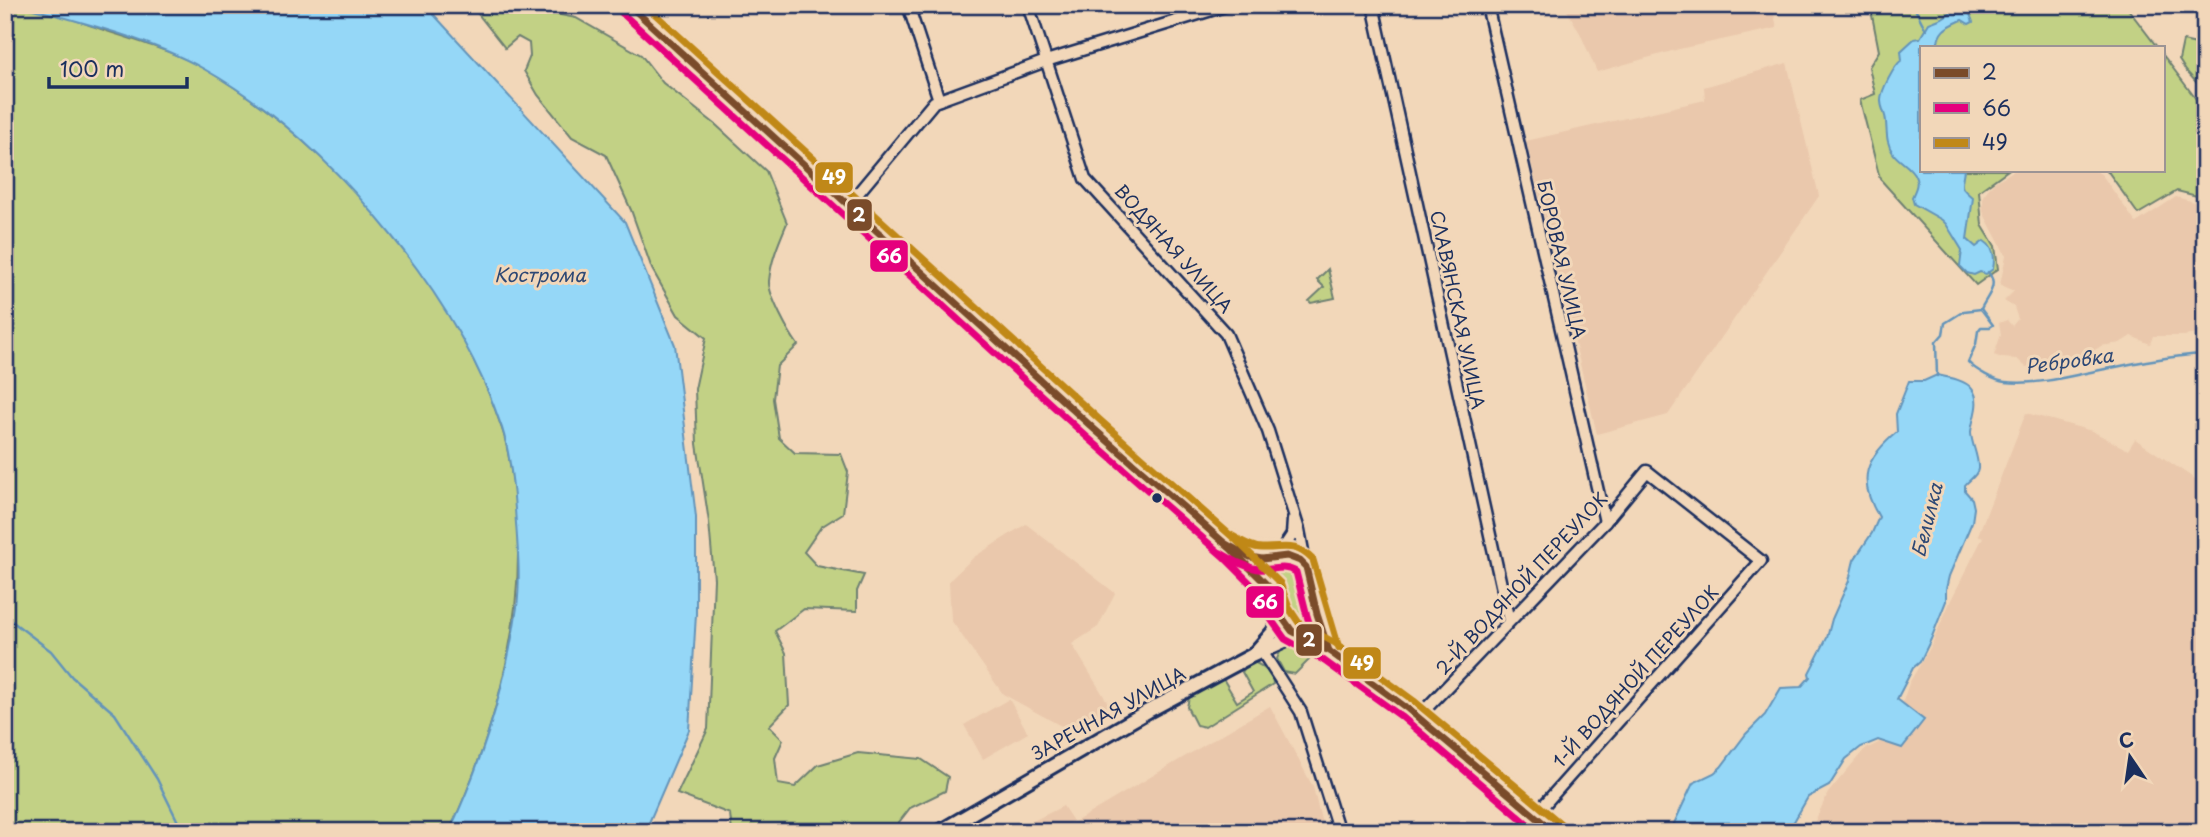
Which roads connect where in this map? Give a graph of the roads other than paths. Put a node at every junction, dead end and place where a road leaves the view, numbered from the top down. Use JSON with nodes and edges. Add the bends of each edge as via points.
{"nodes":[{"id":1,"x":629,"y":5,"type":"edge"},
{"id":2,"x":925,"y":5,"type":"edge"},
{"id":3,"x":1028,"y":5,"type":"edge"},
{"id":4,"x":1228,"y":5,"type":"edge"},
{"id":5,"x":1373,"y":5,"type":"edge"},
{"id":6,"x":1487,"y":5,"type":"edge"},
{"id":7,"x":909,"y":8,"type":"edge"},
{"id":8,"x":1046,"y":61,"type":"junction"},
{"id":9,"x":939,"y":100,"type":"junction"},
{"id":10,"x":849,"y":204,"type":"junction"},
{"id":11,"x":1294,"y":516,"type":"junction"},
{"id":12,"x":1605,"y":522,"type":"junction"},
{"id":13,"x":1230,"y":548,"type":"junction"},
{"id":14,"x":1276,"y":557,"type":"junction"},
{"id":15,"x":1761,"y":561,"type":"joint"},
{"id":16,"x":1306,"y":567,"type":"junction"},
{"id":17,"x":1272,"y":590,"type":"junction"},
{"id":18,"x":1279,"y":613,"type":"junction"},
{"id":19,"x":1317,"y":614,"type":"junction"},
{"id":20,"x":1510,"y":621,"type":"junction"},
{"id":21,"x":1300,"y":634,"type":"junction"},
{"id":22,"x":1329,"y":651,"type":"junction"},
{"id":23,"x":1257,"y":655,"type":"junction"},
{"id":24,"x":1418,"y":717,"type":"junction"},
{"id":25,"x":1535,"y":815,"type":"junction"},
{"id":26,"x":939,"y":832,"type":"edge"},
{"id":27,"x":1339,"y":832,"type":"edge"},
{"id":28,"x":1554,"y":832,"type":"edge"}],
"edges":[{"from":1,"to":10,"type":"street"},
{"from":2,"to":7,"type":"street"},
{"from":3,"to":8,"type":"street","name":"ВОДЯНАЯ УЛИЦА"},
{"from":4,"to":8,"type":"street"},
{"from":5,"to":20,"type":"street","name":"СЛАВЯНСКАЯ УЛИЦА"},
{"from":6,"to":12,"type":"street","name":"БОРОВАЯ УЛИЦА"},
{"from":7,"to":9,"type":"street"},
{"from":8,"to":9,"type":"street"},
{"from":8,"to":11,"type":"street","name":"ВОДЯНАЯ УЛИЦА","via":[[1085,179],[1226,334],[1268,431]]},
{"from":9,"to":10,"type":"street"},
{"from":10,"to":13,"type":"street"},
{"from":11,"to":14,"type":"street","via":[[1292,535]]},
{"from":11,"to":16,"type":"street","name":"ВОДЯНАЯ УЛИЦА"},
{"from":12,"to":15,"type":"street","name":"2-Й ВОДЯНОЙ ПЕРЕУЛОК","via":[[1647,471]]},
{"from":12,"to":20,"type":"street","name":"2-Й ВОДЯНОЙ ПЕРЕУЛОК"},
{"from":13,"to":14,"type":"street","via":[[1250,557]]},
{"from":13,"to":17,"type":"street"},
{"from":14,"to":16,"type":"street","via":[[1294,558]]},
{"from":14,"to":17,"type":"street","via":[[1270,576]]},
{"from":15,"to":25,"type":"street","name":"1-Й ВОДЯНОЙ ПЕРЕУЛОК"},
{"from":16,"to":19,"type":"street"},
{"from":17,"to":18,"type":"street"},
{"from":18,"to":21,"type":"street","via":[[1286,625]]},
{"from":18,"to":23,"type":"street","via":[[1274,631]]},
{"from":19,"to":21,"type":"street"},
{"from":19,"to":22,"type":"street"},
{"from":20,"to":24,"type":"street","name":"2-Й ВОДЯНОЙ ПЕРЕУЛОК"},
{"from":21,"to":22,"type":"street"},
{"from":21,"to":23,"type":"street","name":"ЗАРЕЧНАЯ УЛИЦА"},
{"from":22,"to":24,"type":"street"},
{"from":23,"to":26,"type":"street","name":"ЗАРЕЧНАЯ УЛИЦА","via":[[1148,711]]},
{"from":23,"to":27,"type":"street","via":[[1301,712]]},
{"from":24,"to":25,"type":"street"},
{"from":25,"to":28,"type":"street"}]}
